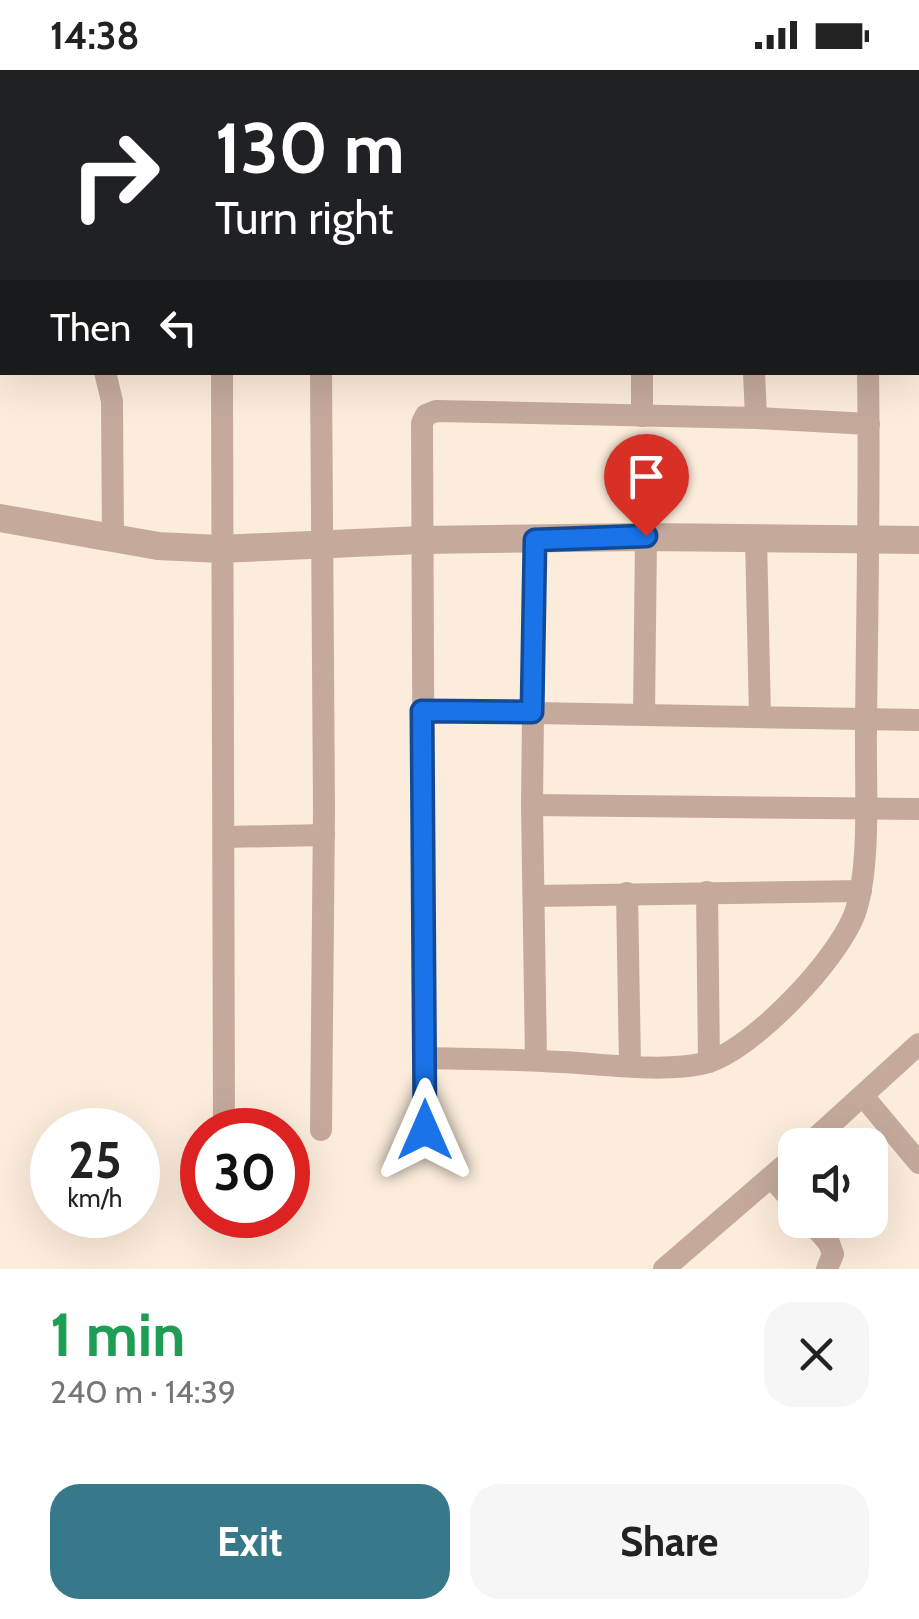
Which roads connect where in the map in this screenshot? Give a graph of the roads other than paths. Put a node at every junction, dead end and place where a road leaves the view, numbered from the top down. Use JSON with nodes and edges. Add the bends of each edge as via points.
{"nodes":[{"id":1,"x":106,"y":375,"type":"edge"},
{"id":2,"x":222,"y":375,"type":"edge"},
{"id":3,"x":322,"y":375,"type":"edge"},
{"id":4,"x":642,"y":375,"type":"edge"},
{"id":5,"x":754,"y":375,"type":"edge"},
{"id":6,"x":868,"y":375,"type":"edge"},
{"id":7,"x":642,"y":416,"type":"junction"},
{"id":8,"x":756,"y":418,"type":"junction"},
{"id":9,"x":868,"y":424,"type":"junction"},
{"id":10,"x":0,"y":518,"type":"edge"},
{"id":11,"x":646,"y":536,"type":"junction"},
{"id":12,"x":756,"y":538,"type":"junction"},
{"id":13,"x":112,"y":539,"type":"junction"},
{"id":14,"x":867,"y":539,"type":"junction"},
{"id":15,"x":421,"y":540,"type":"junction"},
{"id":16,"x":535,"y":540,"type":"junction"},
{"id":17,"x":919,"y":540,"type":"edge"},
{"id":18,"x":322,"y":547,"type":"junction"},
{"id":19,"x":220,"y":550,"type":"junction"},
{"id":20,"x":422,"y":711,"type":"junction"},
{"id":21,"x":532,"y":712,"type":"junction"},
{"id":22,"x":644,"y":716,"type":"junction"},
{"id":23,"x":760,"y":717,"type":"junction"},
{"id":24,"x":866,"y":718,"type":"junction"},
{"id":25,"x":919,"y":720,"type":"edge"},
{"id":26,"x":532,"y":805,"type":"junction"},
{"id":27,"x":865,"y":808,"type":"junction"},
{"id":28,"x":919,"y":809,"type":"edge"},
{"id":29,"x":324,"y":835,"type":"junction"},
{"id":30,"x":224,"y":837,"type":"junction"},
{"id":31,"x":861,"y":891,"type":"junction"},
{"id":32,"x":708,"y":892,"type":"junction"},
{"id":33,"x":627,"y":894,"type":"junction"},
{"id":34,"x":534,"y":896,"type":"junction"},
{"id":35,"x":919,"y":1044,"type":"edge"},
{"id":36,"x":424,"y":1058,"type":"junction"},
{"id":37,"x":536,"y":1060,"type":"junction"},
{"id":38,"x":709,"y":1062,"type":"junction"},
{"id":39,"x":630,"y":1066,"type":"junction"},
{"id":40,"x":862,"y":1096,"type":"junction"},
{"id":41,"x":224,"y":1108,"type":"edge"},
{"id":42,"x":827,"y":1128,"type":"edge"},
{"id":43,"x":322,"y":1130,"type":"dead end"},
{"id":44,"x":425,"y":1130,"type":"dead end"},
{"id":45,"x":919,"y":1163,"type":"edge"},
{"id":46,"x":778,"y":1172,"type":"edge"},
{"id":47,"x":772,"y":1177,"type":"junction"},
{"id":48,"x":778,"y":1184,"type":"edge"},
{"id":49,"x":825,"y":1238,"type":"edge"},
{"id":50,"x":664,"y":1269,"type":"edge"},
{"id":51,"x":827,"y":1269,"type":"edge"}],
"edges":[{"from":1,"to":13,"type":"street","via":[[112,401]]},
{"from":2,"to":19,"type":"street"},
{"from":3,"to":18,"type":"street"},
{"from":4,"to":7,"type":"street"},
{"from":5,"to":8,"type":"street"},
{"from":6,"to":9,"type":"street"},
{"from":7,"to":8,"type":"street"},
{"from":7,"to":15,"type":"street","via":[[426,415]]},
{"from":8,"to":9,"type":"street"},
{"from":9,"to":14,"type":"street"},
{"from":10,"to":13,"type":"street"},
{"from":11,"to":12,"type":"street"},
{"from":11,"to":16,"type":"street"},
{"from":11,"to":22,"type":"street"},
{"from":12,"to":14,"type":"street"},
{"from":12,"to":23,"type":"street"},
{"from":13,"to":19,"type":"street"},
{"from":14,"to":17,"type":"street"},
{"from":14,"to":24,"type":"street"},
{"from":15,"to":16,"type":"street"},
{"from":15,"to":18,"type":"street"},
{"from":15,"to":20,"type":"street"},
{"from":16,"to":21,"type":"street"},
{"from":18,"to":19,"type":"street"},
{"from":18,"to":29,"type":"street"},
{"from":19,"to":30,"type":"street"},
{"from":20,"to":21,"type":"street"},
{"from":20,"to":36,"type":"street"},
{"from":21,"to":22,"type":"street"},
{"from":21,"to":26,"type":"street"},
{"from":22,"to":23,"type":"street"},
{"from":23,"to":24,"type":"street"},
{"from":24,"to":25,"type":"street"},
{"from":24,"to":27,"type":"street"},
{"from":26,"to":27,"type":"street"},
{"from":26,"to":34,"type":"street"},
{"from":27,"to":28,"type":"street"},
{"from":27,"to":31,"type":"street"},
{"from":29,"to":30,"type":"street"},
{"from":29,"to":43,"type":"street"},
{"from":30,"to":41,"type":"street"},
{"from":31,"to":32,"type":"street"},
{"from":31,"to":38,"type":"street","via":[[840,942],[807,984],[738,1048]]},
{"from":32,"to":33,"type":"street"},
{"from":32,"to":38,"type":"street"},
{"from":33,"to":34,"type":"street"},
{"from":33,"to":39,"type":"street"},
{"from":34,"to":37,"type":"street"},
{"from":35,"to":40,"type":"street"},
{"from":36,"to":37,"type":"street"},
{"from":36,"to":44,"type":"street"},
{"from":37,"to":39,"type":"street"},
{"from":38,"to":39,"type":"street"},
{"from":40,"to":42,"type":"street"},
{"from":40,"to":45,"type":"street"},
{"from":46,"to":47,"type":"street"},
{"from":47,"to":48,"type":"street"},
{"from":47,"to":50,"type":"street"},
{"from":49,"to":51,"type":"street","via":[[834,1254]]}]}
